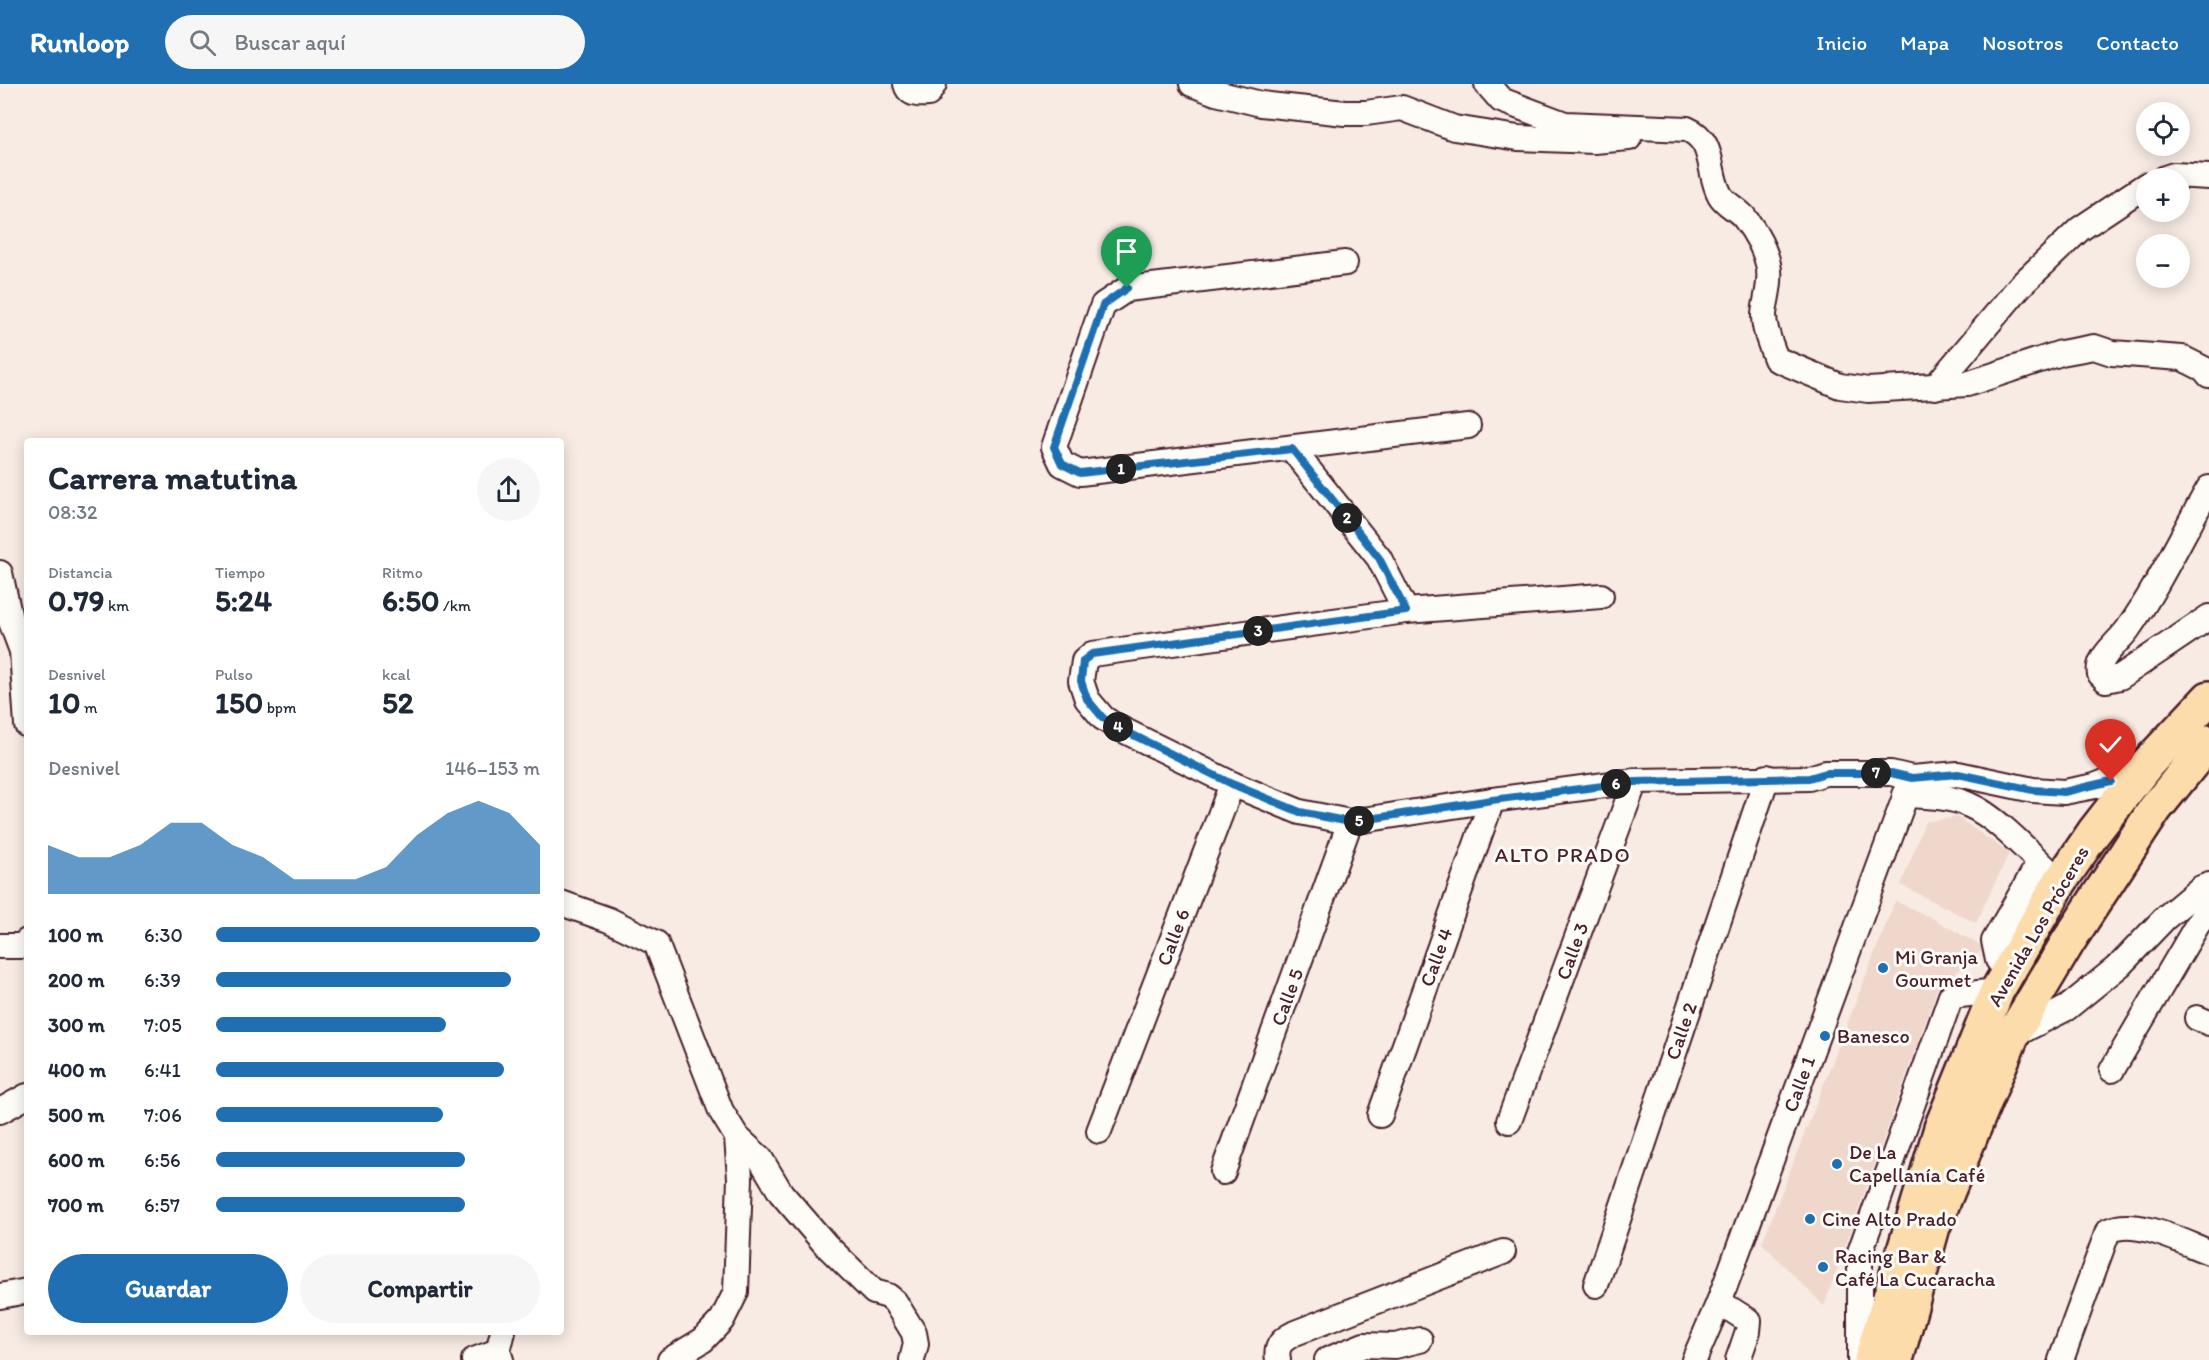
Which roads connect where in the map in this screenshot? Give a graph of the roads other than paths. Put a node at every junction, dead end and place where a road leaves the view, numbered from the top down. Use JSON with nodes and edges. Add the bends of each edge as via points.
{"nodes":[{"id":1,"x":906,"y":84,"type":"edge"},
{"id":2,"x":934,"y":84,"type":"edge"},
{"id":3,"x":1192,"y":84,"type":"edge"},
{"id":4,"x":1487,"y":84,"type":"edge"},
{"id":5,"x":1665,"y":127,"type":"junction"},
{"id":6,"x":2190,"y":176,"type":"edge"},
{"id":7,"x":2209,"y":177,"type":"edge"},
{"id":8,"x":2136,"y":192,"type":"edge"},
{"id":9,"x":1346,"y":263,"type":"dead end"},
{"id":10,"x":2209,"y":375,"type":"edge"},
{"id":11,"x":1935,"y":387,"type":"junction"},
{"id":12,"x":1468,"y":426,"type":"dead end"},
{"id":13,"x":1292,"y":449,"type":"junction"},
{"id":14,"x":2209,"y":488,"type":"edge"},
{"id":15,"x":0,"y":573,"type":"edge"},
{"id":16,"x":1601,"y":596,"type":"dead end"},
{"id":17,"x":1406,"y":611,"type":"junction"},
{"id":18,"x":2209,"y":617,"type":"edge"},
{"id":19,"x":24,"y":680,"type":"edge"},
{"id":20,"x":2209,"y":698,"type":"edge"},
{"id":21,"x":2209,"y":742,"type":"edge"},
{"id":22,"x":2147,"y":764,"type":"junction"},
{"id":23,"x":2209,"y":773,"type":"edge"},
{"id":24,"x":1767,"y":777,"type":"junction"},
{"id":25,"x":1635,"y":782,"type":"junction"},
{"id":26,"x":1232,"y":784,"type":"junction"},
{"id":27,"x":1909,"y":787,"type":"junction"},
{"id":28,"x":1492,"y":800,"type":"junction"},
{"id":29,"x":2156,"y":809,"type":"junction"},
{"id":30,"x":1350,"y":822,"type":"junction"},
{"id":31,"x":2050,"y":873,"type":"junction"},
{"id":32,"x":2209,"y":885,"type":"edge"},
{"id":33,"x":564,"y":904,"type":"edge"},
{"id":34,"x":2209,"y":905,"type":"edge"},
{"id":35,"x":24,"y":944,"type":"edge"},
{"id":36,"x":0,"y":946,"type":"edge"},
{"id":37,"x":2048,"y":975,"type":"junction"},
{"id":38,"x":2002,"y":982,"type":"junction"},
{"id":39,"x":2067,"y":1008,"type":"junction"},
{"id":40,"x":2012,"y":1036,"type":"junction"},
{"id":41,"x":2112,"y":1070,"type":"dead end"},
{"id":42,"x":24,"y":1098,"type":"edge"},
{"id":43,"x":0,"y":1111,"type":"edge"},
{"id":44,"x":1380,"y":1115,"type":"dead end"},
{"id":45,"x":1509,"y":1121,"type":"dead end"},
{"id":46,"x":1099,"y":1131,"type":"dead end"},
{"id":47,"x":737,"y":1137,"type":"junction"},
{"id":48,"x":1223,"y":1172,"type":"dead end"},
{"id":49,"x":1503,"y":1252,"type":"dead end"},
{"id":50,"x":2209,"y":1252,"type":"edge"},
{"id":51,"x":1596,"y":1285,"type":"dead end"},
{"id":52,"x":24,"y":1292,"type":"edge"},
{"id":53,"x":0,"y":1296,"type":"edge"},
{"id":54,"x":1719,"y":1302,"type":"junction"},
{"id":55,"x":1420,"y":1340,"type":"dead end"},
{"id":56,"x":501,"y":1348,"type":"edge"},
{"id":57,"x":474,"y":1360,"type":"edge"},
{"id":58,"x":670,"y":1360,"type":"edge"},
{"id":59,"x":912,"y":1360,"type":"edge"},
{"id":60,"x":1278,"y":1360,"type":"edge"},
{"id":61,"x":1327,"y":1360,"type":"edge"},
{"id":62,"x":1694,"y":1360,"type":"edge"},
{"id":63,"x":1738,"y":1360,"type":"edge"},
{"id":64,"x":1860,"y":1360,"type":"edge"},
{"id":65,"x":1871,"y":1360,"type":"edge"},
{"id":66,"x":1896,"y":1360,"type":"edge"},
{"id":67,"x":2061,"y":1360,"type":"edge"}],
"edges":[{"from":1,"to":2,"type":"street","via":[[918,95],[928,93]]},
{"from":3,"to":5,"type":"street","via":[[1261,104],[1345,113],[1402,108],[1454,128],[1518,138],[1616,140]]},
{"from":4,"to":5,"type":"street","via":[[1501,100],[1565,124]]},
{"from":5,"to":11,"type":"street","via":[[1687,129],[1699,136],[1709,152],[1720,196],[1744,217],[1760,241],[1769,269],[1764,315],[1776,359],[1840,386],[1868,390]]},
{"from":6,"to":7,"type":"street"},
{"from":8,"to":11,"type":"street","via":[[2080,229],[2020,286]]},
{"from":9,"to":13,"type":"street","via":[[1127,288],[1103,305],[1054,447],[1062,464],[1080,473]]},
{"from":10,"to":11,"type":"street","via":[[2182,358],[2112,353],[2094,347],[2061,352],[1967,384]]},
{"from":12,"to":13,"type":"street"},
{"from":13,"to":17,"type":"street","via":[[1379,558]]},
{"from":14,"to":18,"type":"street","via":[[2143,607],[2101,660],[2100,674],[2111,680],[2120,676]]},
{"from":15,"to":19,"type":"street","via":[[10,620],[22,651]]},
{"from":16,"to":17,"type":"street"},
{"from":17,"to":26,"type":"street","via":[[1103,652],[1083,661],[1083,690],[1103,718]]},
{"from":20,"to":22,"type":"highway","name":"Avenida Los Próceres"},
{"from":21,"to":29,"type":"highway","name":"Avenida Los Próceres"},
{"from":22,"to":27,"type":"street","via":[[2111,781],[2064,792],[2033,790],[1958,774]]},
{"from":22,"to":31,"type":"highway","name":"Avenida Los Próceres","via":[[2094,832]]},
{"from":23,"to":29,"type":"highway"},
{"from":24,"to":25,"type":"street"},
{"from":24,"to":27,"type":"street","via":[[1891,773]]},
{"from":24,"to":51,"type":"street","name":"Calle 2"},
{"from":25,"to":28,"type":"street"},
{"from":25,"to":45,"type":"street","name":"Calle 3"},
{"from":26,"to":30,"type":"street","via":[[1300,812]]},
{"from":26,"to":46,"type":"street","name":"Calle 6"},
{"from":27,"to":31,"type":"street","via":[[1969,805],[1987,815]]},
{"from":27,"to":54,"type":"street","name":"Calle 1"},
{"from":28,"to":30,"type":"street"},
{"from":28,"to":44,"type":"street","name":"Calle 4"},
{"from":29,"to":37,"type":"highway","name":"Avenida Los Próceres"},
{"from":30,"to":48,"type":"street","name":"Calle 5"},
{"from":31,"to":38,"type":"highway","name":"Avenida Los Próceres"},
{"from":32,"to":39,"type":"street","via":[[2165,918],[2120,965]]},
{"from":33,"to":47,"type":"street","via":[[656,943],[721,1111]]},
{"from":34,"to":41,"type":"street"},
{"from":35,"to":36,"type":"street"},
{"from":37,"to":39,"type":"street"},
{"from":37,"to":40,"type":"highway","name":"Avenida Los Próceres"},
{"from":38,"to":64,"type":"street","via":[[1951,996],[1860,1252]]},
{"from":38,"to":65,"type":"highway","name":"Avenida Los Próceres","via":[[1941,1128]]},
{"from":39,"to":40,"type":"street"},
{"from":40,"to":66,"type":"highway","name":"Avenida Los Próceres","via":[[1933,1227]]},
{"from":42,"to":43,"type":"street"},
{"from":47,"to":58,"type":"street","via":[[740,1178],[736,1292],[722,1320],[703,1340]]},
{"from":47,"to":59,"type":"street","via":[[760,1158],[781,1193],[826,1245],[874,1292],[895,1302],[914,1334]]},
{"from":49,"to":60,"type":"street","via":[[1295,1332],[1279,1345]]},
{"from":50,"to":67,"type":"street","via":[[2136,1226],[2118,1226],[2108,1232]]},
{"from":52,"to":53,"type":"street"},
{"from":54,"to":62,"type":"street","name":"Calle 1"},
{"from":54,"to":63,"type":"street","via":[[1749,1321]]},
{"from":55,"to":61,"type":"street","via":[[1395,1346],[1364,1345]]},
{"from":56,"to":57,"type":"street"}]}
